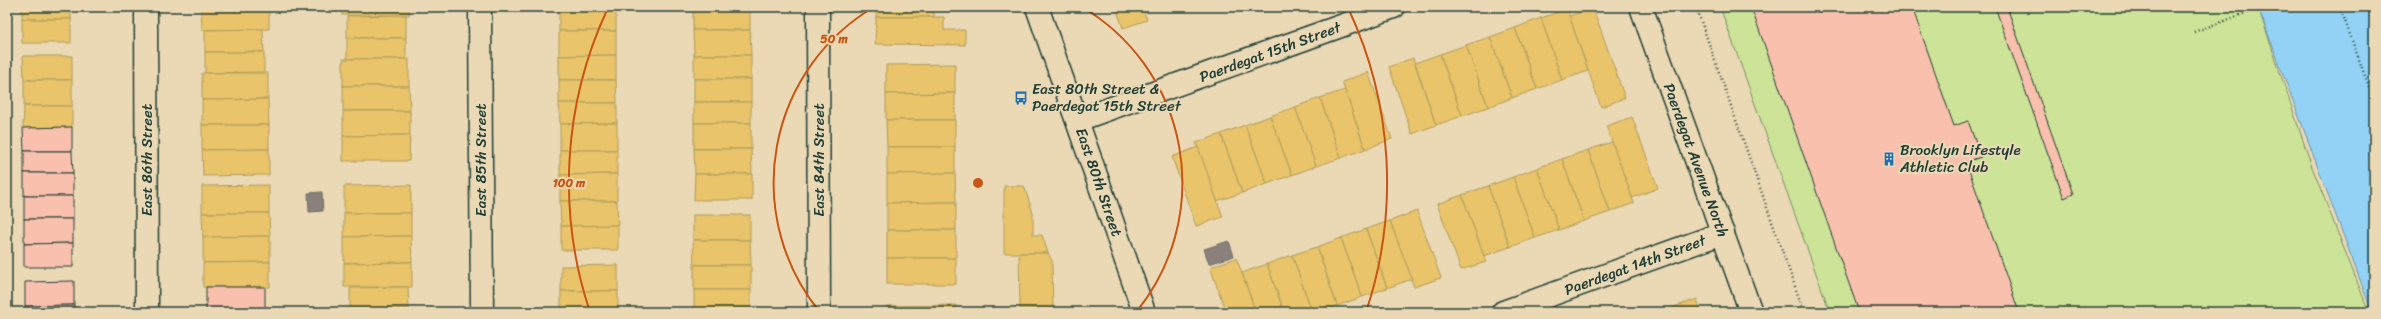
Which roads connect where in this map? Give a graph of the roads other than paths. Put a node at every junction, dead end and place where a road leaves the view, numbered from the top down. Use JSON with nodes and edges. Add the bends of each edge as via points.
{"nodes":[{"id":1,"x":146,"y":7,"type":"edge"},
{"id":2,"x":480,"y":7,"type":"edge"},
{"id":3,"x":818,"y":7,"type":"edge"},
{"id":4,"x":1037,"y":7,"type":"edge"},
{"id":5,"x":1394,"y":7,"type":"edge"},
{"id":6,"x":1641,"y":7,"type":"edge"},
{"id":7,"x":1078,"y":120,"type":"junction"},
{"id":8,"x":1723,"y":233,"type":"junction"},
{"id":9,"x":147,"y":312,"type":"edge"},
{"id":10,"x":482,"y":312,"type":"edge"},
{"id":11,"x":820,"y":312,"type":"edge"},
{"id":12,"x":1144,"y":312,"type":"edge"},
{"id":13,"x":1503,"y":312,"type":"edge"},
{"id":14,"x":1751,"y":312,"type":"edge"}],
"edges":[{"from":1,"to":9,"type":"street","name":"East 86th Street"},
{"from":2,"to":10,"type":"street","name":"East 85th Street"},
{"from":3,"to":11,"type":"street","name":"East 84th Street"},
{"from":4,"to":7,"type":"street","name":"East 80th Street"},
{"from":5,"to":7,"type":"street","name":"Paerdegat 15th Street"},
{"from":6,"to":8,"type":"street","name":"Paerdegat Avenue North"},
{"from":7,"to":12,"type":"street","name":"East 80th Street"},
{"from":8,"to":13,"type":"street","name":"Paerdegat 14th Street"},
{"from":8,"to":14,"type":"street","name":"Paerdegat Avenue North"}]}
